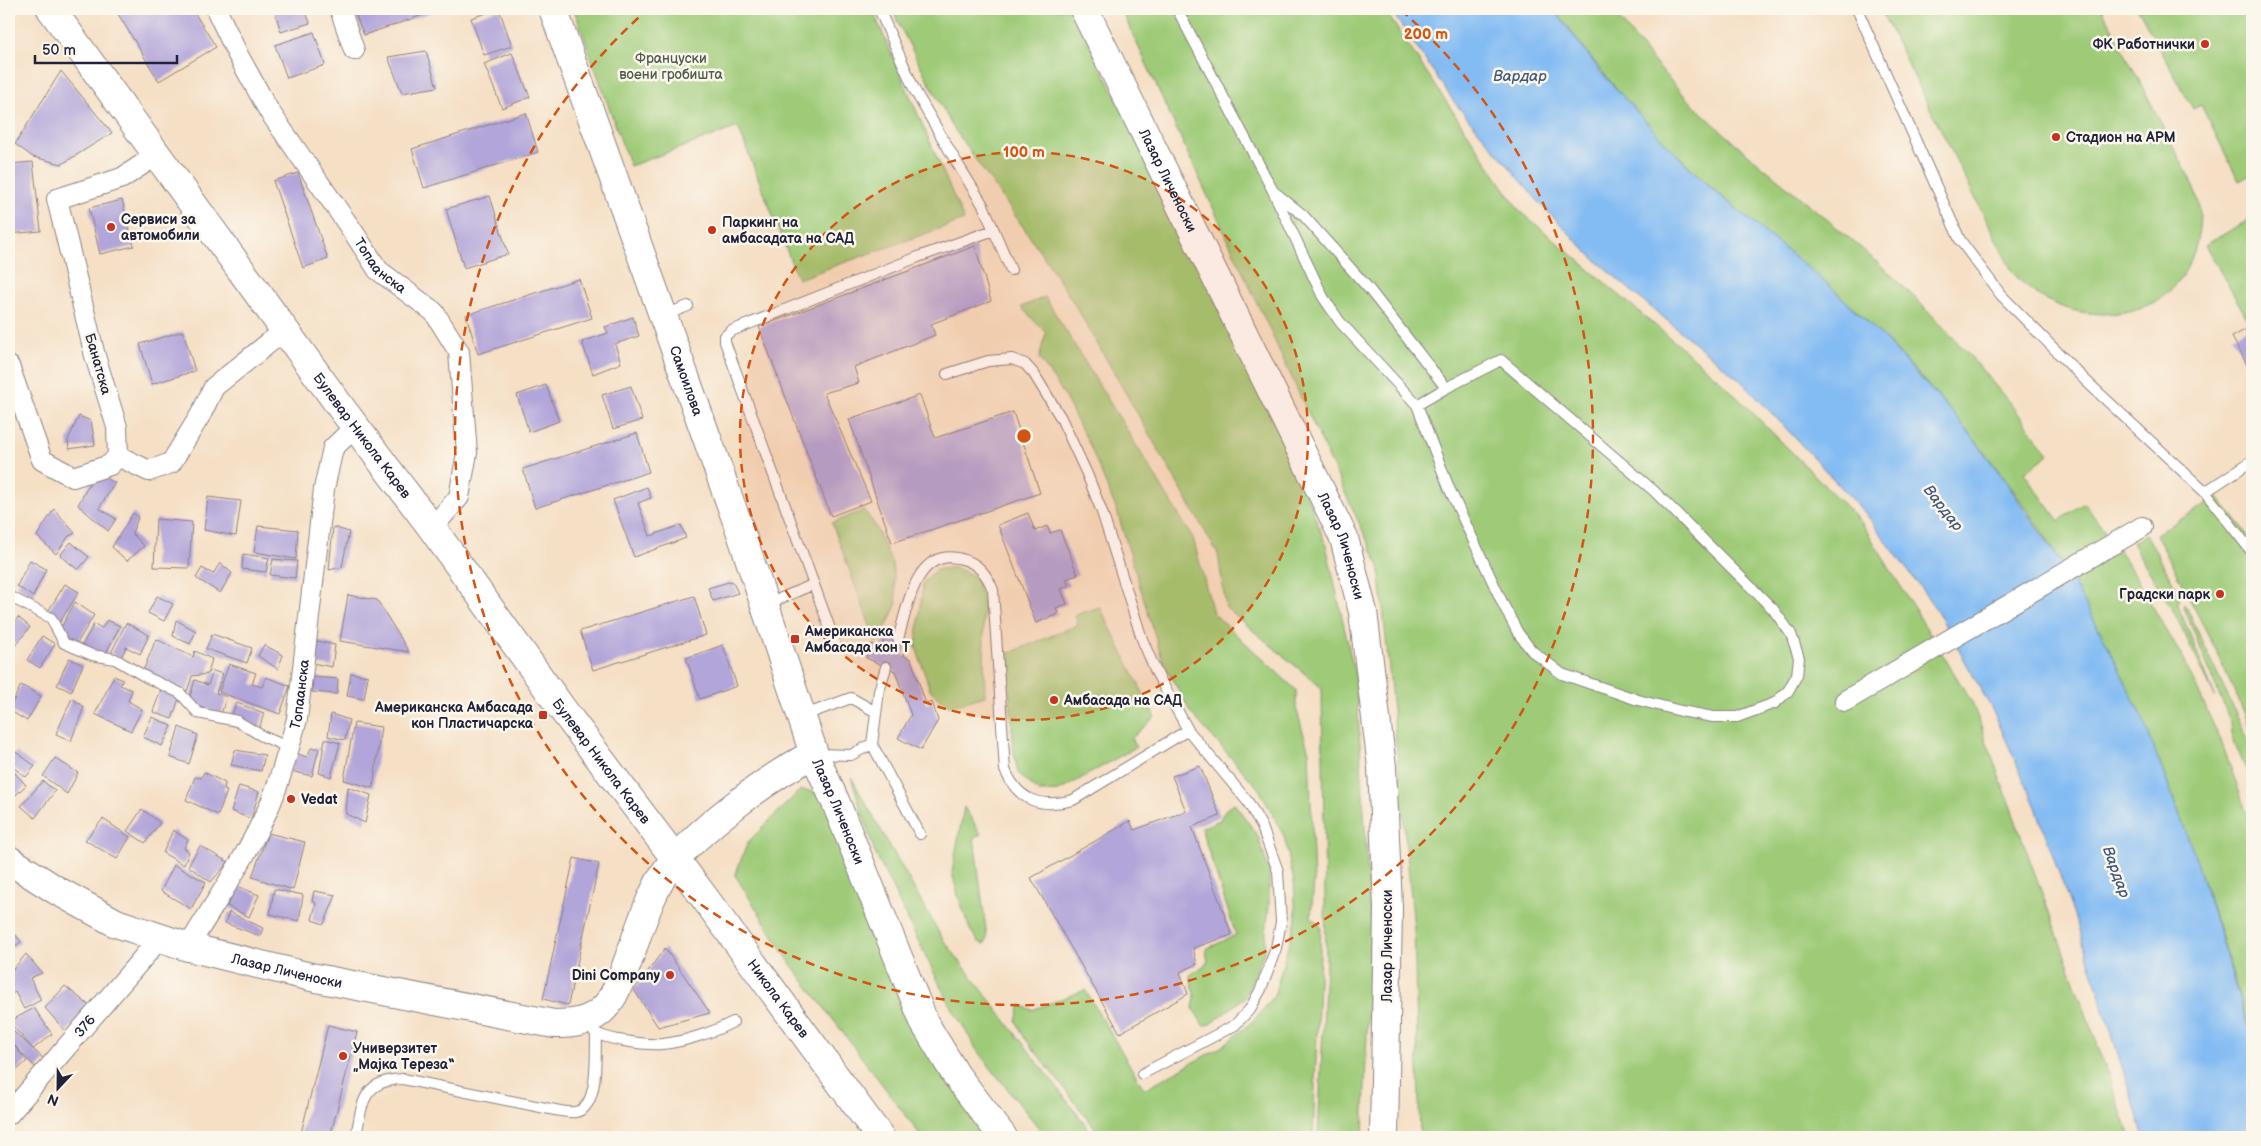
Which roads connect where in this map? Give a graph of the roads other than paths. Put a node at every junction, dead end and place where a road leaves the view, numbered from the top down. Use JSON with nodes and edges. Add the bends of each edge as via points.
{"nodes":[{"id":1,"x":51,"y":9,"type":"edge"},
{"id":2,"x":216,"y":9,"type":"edge"},
{"id":3,"x":340,"y":9,"type":"edge"},
{"id":4,"x":553,"y":9,"type":"edge"},
{"id":5,"x":879,"y":9,"type":"edge"},
{"id":6,"x":1084,"y":9,"type":"edge"},
{"id":7,"x":1177,"y":9,"type":"edge"},
{"id":8,"x":1857,"y":9,"type":"edge"},
{"id":9,"x":354,"y":50,"type":"dead end"},
{"id":10,"x":158,"y":154,"type":"junction"},
{"id":11,"x":1273,"y":191,"type":"junction"},
{"id":12,"x":994,"y":230,"type":"junction"},
{"id":13,"x":1011,"y":270,"type":"dead end"},
{"id":14,"x":286,"y":330,"type":"junction"},
{"id":15,"x":9,"y":366,"type":"edge"},
{"id":16,"x":947,"y":374,"type":"dead end"},
{"id":17,"x":1446,"y":388,"type":"junction"},
{"id":18,"x":1417,"y":405,"type":"junction"},
{"id":19,"x":356,"y":427,"type":"junction"},
{"id":20,"x":118,"y":456,"type":"junction"},
{"id":21,"x":2252,"y":461,"type":"edge"},
{"id":22,"x":2205,"y":492,"type":"junction"},
{"id":23,"x":2142,"y":527,"type":"dead end"},
{"id":24,"x":432,"y":528,"type":"junction"},
{"id":25,"x":2252,"y":552,"type":"edge"},
{"id":26,"x":812,"y":585,"type":"junction"},
{"id":27,"x":9,"y":596,"type":"edge"},
{"id":28,"x":765,"y":605,"type":"junction"},
{"id":29,"x":898,"y":639,"type":"dead end"},
{"id":30,"x":836,"y":645,"type":"dead end"},
{"id":31,"x":886,"y":667,"type":"dead end"},
{"id":32,"x":1845,"y":701,"type":"dead end"},
{"id":33,"x":876,"y":712,"type":"junction"},
{"id":34,"x":802,"y":716,"type":"junction"},
{"id":35,"x":1188,"y":730,"type":"junction"},
{"id":36,"x":872,"y":744,"type":"junction"},
{"id":37,"x":290,"y":748,"type":"junction"},
{"id":38,"x":814,"y":754,"type":"junction"},
{"id":39,"x":920,"y":834,"type":"dead end"},
{"id":40,"x":675,"y":859,"type":"junction"},
{"id":41,"x":9,"y":860,"type":"edge"},
{"id":42,"x":160,"y":938,"type":"junction"},
{"id":43,"x":188,"y":947,"type":"junction"},
{"id":44,"x":733,"y":1022,"type":"dead end"},
{"id":45,"x":590,"y":1028,"type":"junction"},
{"id":46,"x":1142,"y":1074,"type":"dead end"},
{"id":47,"x":9,"y":1114,"type":"edge"},
{"id":48,"x":356,"y":1137,"type":"edge"},
{"id":49,"x":880,"y":1137,"type":"edge"},
{"id":50,"x":1003,"y":1137,"type":"edge"},
{"id":51,"x":1384,"y":1137,"type":"edge"}],
"edges":[{"from":1,"to":10,"type":"street","name":"Булевар Никола Карев"},
{"from":2,"to":24,"type":"street","name":"Топаанска","via":[[270,111],[378,270],[434,312],[459,352],[467,453],[459,496]]},
{"from":3,"to":9,"type":"street"},
{"from":4,"to":28,"type":"street","name":"Самоилова","via":[[676,311]]},
{"from":5,"to":12,"type":"lane","via":[[916,91],[984,205]]},
{"from":6,"to":51,"type":"street","name":"Лазар Личеноски","via":[[1344,538],[1363,612],[1382,766],[1388,908]]},
{"from":7,"to":11,"type":"lane"},
{"from":8,"to":22,"type":"lane","via":[[1960,240],[2001,295],[2086,381]]},
{"from":10,"to":14,"type":"street","name":"Булевар Никола Карев"},
{"from":10,"to":20,"type":"street","name":"Банатска","via":[[122,178],[58,199],[95,356],[117,427]]},
{"from":11,"to":17,"type":"lane","via":[[1304,215],[1369,289]]},
{"from":11,"to":18,"type":"lane","via":[[1324,297],[1340,322]]},
{"from":12,"to":13,"type":"lane"},
{"from":12,"to":26,"type":"lane","via":[[725,336]]},
{"from":14,"to":19,"type":"street","name":"Булевар Никола Карев"},
{"from":14,"to":20,"type":"street","via":[[214,387],[202,414],[171,463],[149,470]]},
{"from":15,"to":20,"type":"street","via":[[42,460],[73,476],[110,465]]},
{"from":16,"to":35,"type":"lane","via":[[988,361],[1012,359],[1025,364],[1039,381],[1078,453],[1102,512],[1142,639],[1171,703]]},
{"from":17,"to":18,"type":"lane"},
{"from":17,"to":18,"type":"lane","via":[[1501,360],[1654,491],[1773,609],[1791,634],[1799,658],[1797,674],[1788,691],[1775,703],[1756,711],[1737,717],[1713,717],[1638,700],[1562,674],[1545,662],[1518,633],[1503,604],[1449,488]]},
{"from":19,"to":24,"type":"street","name":"Булевар Никола Карев"},
{"from":19,"to":37,"type":"street","name":"Топаанска","via":[[333,448],[324,489],[297,719]]},
{"from":21,"to":22,"type":"lane"},
{"from":22,"to":25,"type":"lane"},
{"from":23,"to":32,"type":"street"},
{"from":24,"to":40,"type":"street","name":"Булевар Никола Карев"},
{"from":26,"to":28,"type":"lane"},
{"from":26,"to":30,"type":"lane"},
{"from":27,"to":37,"type":"lane","via":[[51,618],[64,644],[92,655],[115,659],[180,693],[198,713],[237,721]]},
{"from":28,"to":34,"type":"street","name":"Самоилова"},
{"from":29,"to":35,"type":"lane","via":[[916,584],[926,566],[936,559],[948,557],[970,561],[980,567],[993,590],[1005,770],[1016,790],[1038,803],[1059,804],[1073,800]]},
{"from":31,"to":33,"type":"lane"},
{"from":33,"to":34,"type":"lane","via":[[851,698]]},
{"from":33,"to":36,"type":"lane"},
{"from":34,"to":38,"type":"street","name":"Самоилова"},
{"from":35,"to":46,"type":"lane","via":[[1248,802],[1262,827],[1278,871],[1281,922],[1270,968],[1250,1009],[1235,1025]]},
{"from":36,"to":38,"type":"lane","via":[[851,755]]},
{"from":36,"to":39,"type":"lane"},
{"from":37,"to":43,"type":"street","name":"Топаанска","via":[[265,814],[246,852]]},
{"from":38,"to":40,"type":"street","name":"Лазар Личеноски","via":[[793,764],[735,807]]},
{"from":38,"to":50,"type":"street","name":"Лазар Личеноски","via":[[925,1024],[956,1075]]},
{"from":40,"to":45,"type":"street","name":"Лазар Личеноски","via":[[664,874],[612,997]]},
{"from":40,"to":49,"type":"street","name":"Никола Карев"},
{"from":41,"to":42,"type":"street","name":"Лазар Личеноски","via":[[116,923]]},
{"from":42,"to":43,"type":"street","name":"Лазар Личеноски"},
{"from":42,"to":47,"type":"street","name":"376"},
{"from":43,"to":45,"type":"street","name":"Лазар Личеноски","via":[[311,977],[554,1024]]},
{"from":44,"to":45,"type":"lane","name":"Лазар Личеноски","via":[[715,1031],[662,1044],[619,1040]]},
{"from":45,"to":48,"type":"lane","via":[[592,1095],[586,1106],[576,1112],[403,1079],[388,1079],[365,1094]]}]}
